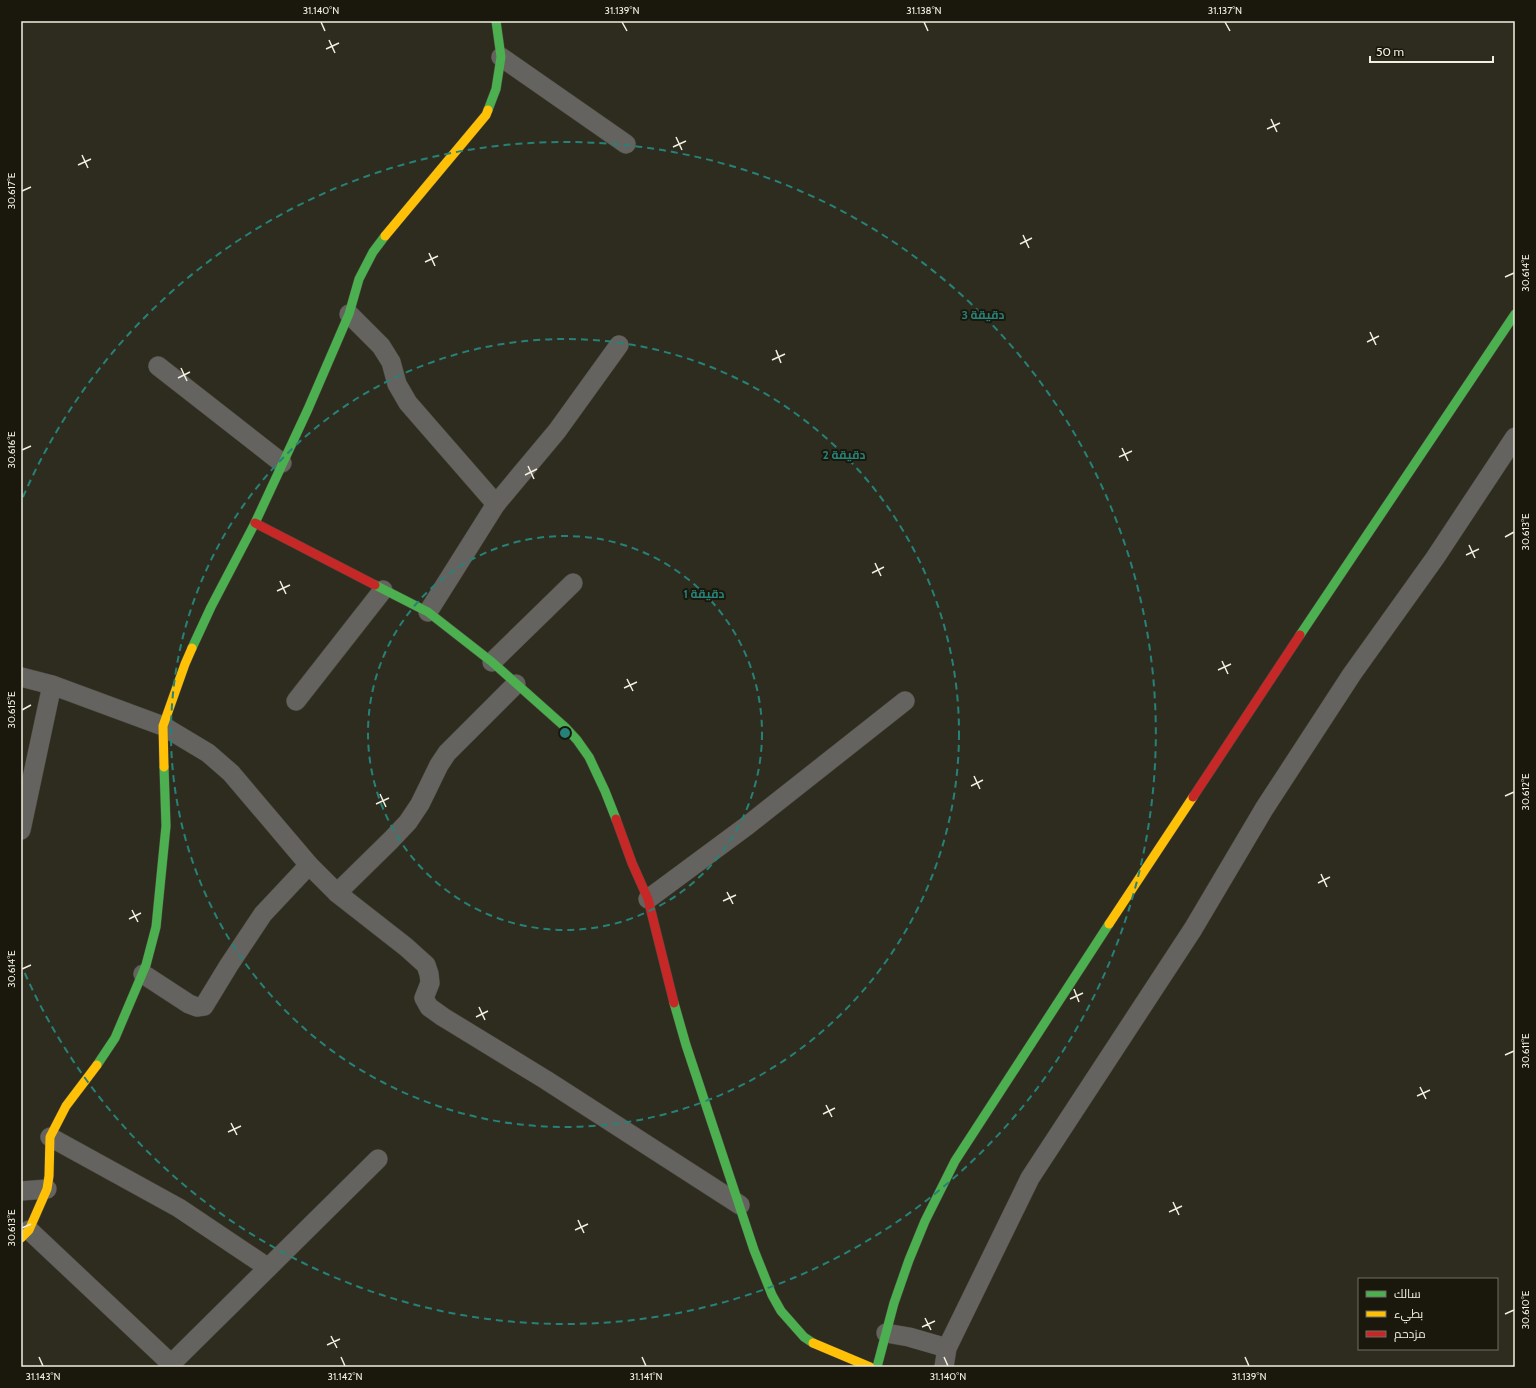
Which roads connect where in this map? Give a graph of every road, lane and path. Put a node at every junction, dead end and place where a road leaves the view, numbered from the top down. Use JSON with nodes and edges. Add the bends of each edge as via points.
{"nodes":[{"id":1,"x":496,"y":21,"type":"edge"},
{"id":2,"x":501,"y":57,"type":"junction"},
{"id":3,"x":626,"y":144,"type":"dead end"},
{"id":4,"x":349,"y":314,"type":"junction"},
{"id":5,"x":1515,"y":314,"type":"edge"},
{"id":6,"x":618,"y":345,"type":"dead end"},
{"id":7,"x":158,"y":366,"type":"dead end"},
{"id":8,"x":1515,"y":437,"type":"edge"},
{"id":9,"x":282,"y":463,"type":"junction"},
{"id":10,"x":496,"y":504,"type":"junction"},
{"id":11,"x":255,"y":524,"type":"junction"},
{"id":12,"x":573,"y":583,"type":"dead end"},
{"id":13,"x":383,"y":590,"type":"junction"},
{"id":14,"x":428,"y":612,"type":"junction"},
{"id":15,"x":492,"y":662,"type":"junction"},
{"id":16,"x":21,"y":677,"type":"edge"},
{"id":17,"x":516,"y":684,"type":"junction"},
{"id":18,"x":52,"y":685,"type":"junction"},
{"id":19,"x":296,"y":701,"type":"dead end"},
{"id":20,"x":905,"y":701,"type":"dead end"},
{"id":21,"x":163,"y":726,"type":"junction"},
{"id":22,"x":21,"y":830,"type":"edge"},
{"id":23,"x":309,"y":865,"type":"junction"},
{"id":24,"x":337,"y":893,"type":"junction"},
{"id":25,"x":648,"y":899,"type":"junction"},
{"id":26,"x":143,"y":974,"type":"junction"},
{"id":27,"x":50,"y":1137,"type":"junction"},
{"id":28,"x":378,"y":1159,"type":"dead end"},
{"id":29,"x":47,"y":1189,"type":"junction"},
{"id":30,"x":21,"y":1191,"type":"edge"},
{"id":31,"x":740,"y":1206,"type":"junction"},
{"id":32,"x":25,"y":1234,"type":"edge"},
{"id":33,"x":267,"y":1267,"type":"junction"},
{"id":34,"x":886,"y":1333,"type":"junction"},
{"id":35,"x":939,"y":1345,"type":"junction"},
{"id":36,"x":870,"y":1367,"type":"edge"},
{"id":37,"x":877,"y":1367,"type":"edge"},
{"id":38,"x":944,"y":1367,"type":"edge"}],
"edges":[{"from":1,"to":2,"type":"street"},
{"from":2,"to":3,"type":"street"},
{"from":2,"to":4,"type":"street","via":[[496,89],[486,115],[393,225],[374,252],[359,279]]},
{"from":4,"to":9,"type":"street"},
{"from":4,"to":10,"type":"street","via":[[381,346],[391,362],[397,384],[408,403]]},
{"from":5,"to":34,"type":"street","via":[[1414,462],[955,1160],[925,1221]]},
{"from":6,"to":10,"type":"street","via":[[557,431]]},
{"from":7,"to":9,"type":"street"},
{"from":8,"to":35,"type":"street","via":[[1435,558],[1343,687],[1264,809],[1193,929],[1030,1178]]},
{"from":9,"to":11,"type":"street"},
{"from":10,"to":14,"type":"street"},
{"from":11,"to":13,"type":"street"},
{"from":11,"to":21,"type":"street","via":[[184,664]]},
{"from":12,"to":15,"type":"street"},
{"from":13,"to":14,"type":"street"},
{"from":13,"to":19,"type":"street"},
{"from":14,"to":15,"type":"street"},
{"from":15,"to":17,"type":"street"},
{"from":16,"to":18,"type":"street"},
{"from":17,"to":24,"type":"street","via":[[447,753],[408,822]]},
{"from":17,"to":25,"type":"street","via":[[565,727],[589,758],[605,791]]},
{"from":18,"to":21,"type":"street"},
{"from":18,"to":22,"type":"street"},
{"from":20,"to":25,"type":"street","via":[[748,825]]},
{"from":21,"to":23,"type":"street","via":[[208,753],[225,768]]},
{"from":21,"to":26,"type":"street","via":[[166,826],[156,927]]},
{"from":23,"to":24,"type":"street"},
{"from":23,"to":26,"type":"street","via":[[263,914],[204,1006],[189,1004]]},
{"from":24,"to":31,"type":"street","via":[[426,965],[430,983],[424,998],[429,1007]]},
{"from":25,"to":31,"type":"street","via":[[686,1045]]},
{"from":26,"to":27,"type":"street","via":[[115,1038],[66,1106]]},
{"from":27,"to":29,"type":"street"},
{"from":27,"to":33,"type":"street","via":[[179,1208]]},
{"from":28,"to":33,"type":"street"},
{"from":29,"to":30,"type":"street"},
{"from":29,"to":32,"type":"street"},
{"from":31,"to":36,"type":"street","via":[[761,1271],[772,1295],[791,1324],[817,1346]]},
{"from":32,"to":33,"type":"street","via":[[171,1361],[176,1360]]},
{"from":34,"to":35,"type":"street"},
{"from":34,"to":37,"type":"street"},
{"from":35,"to":38,"type":"street"}]}
